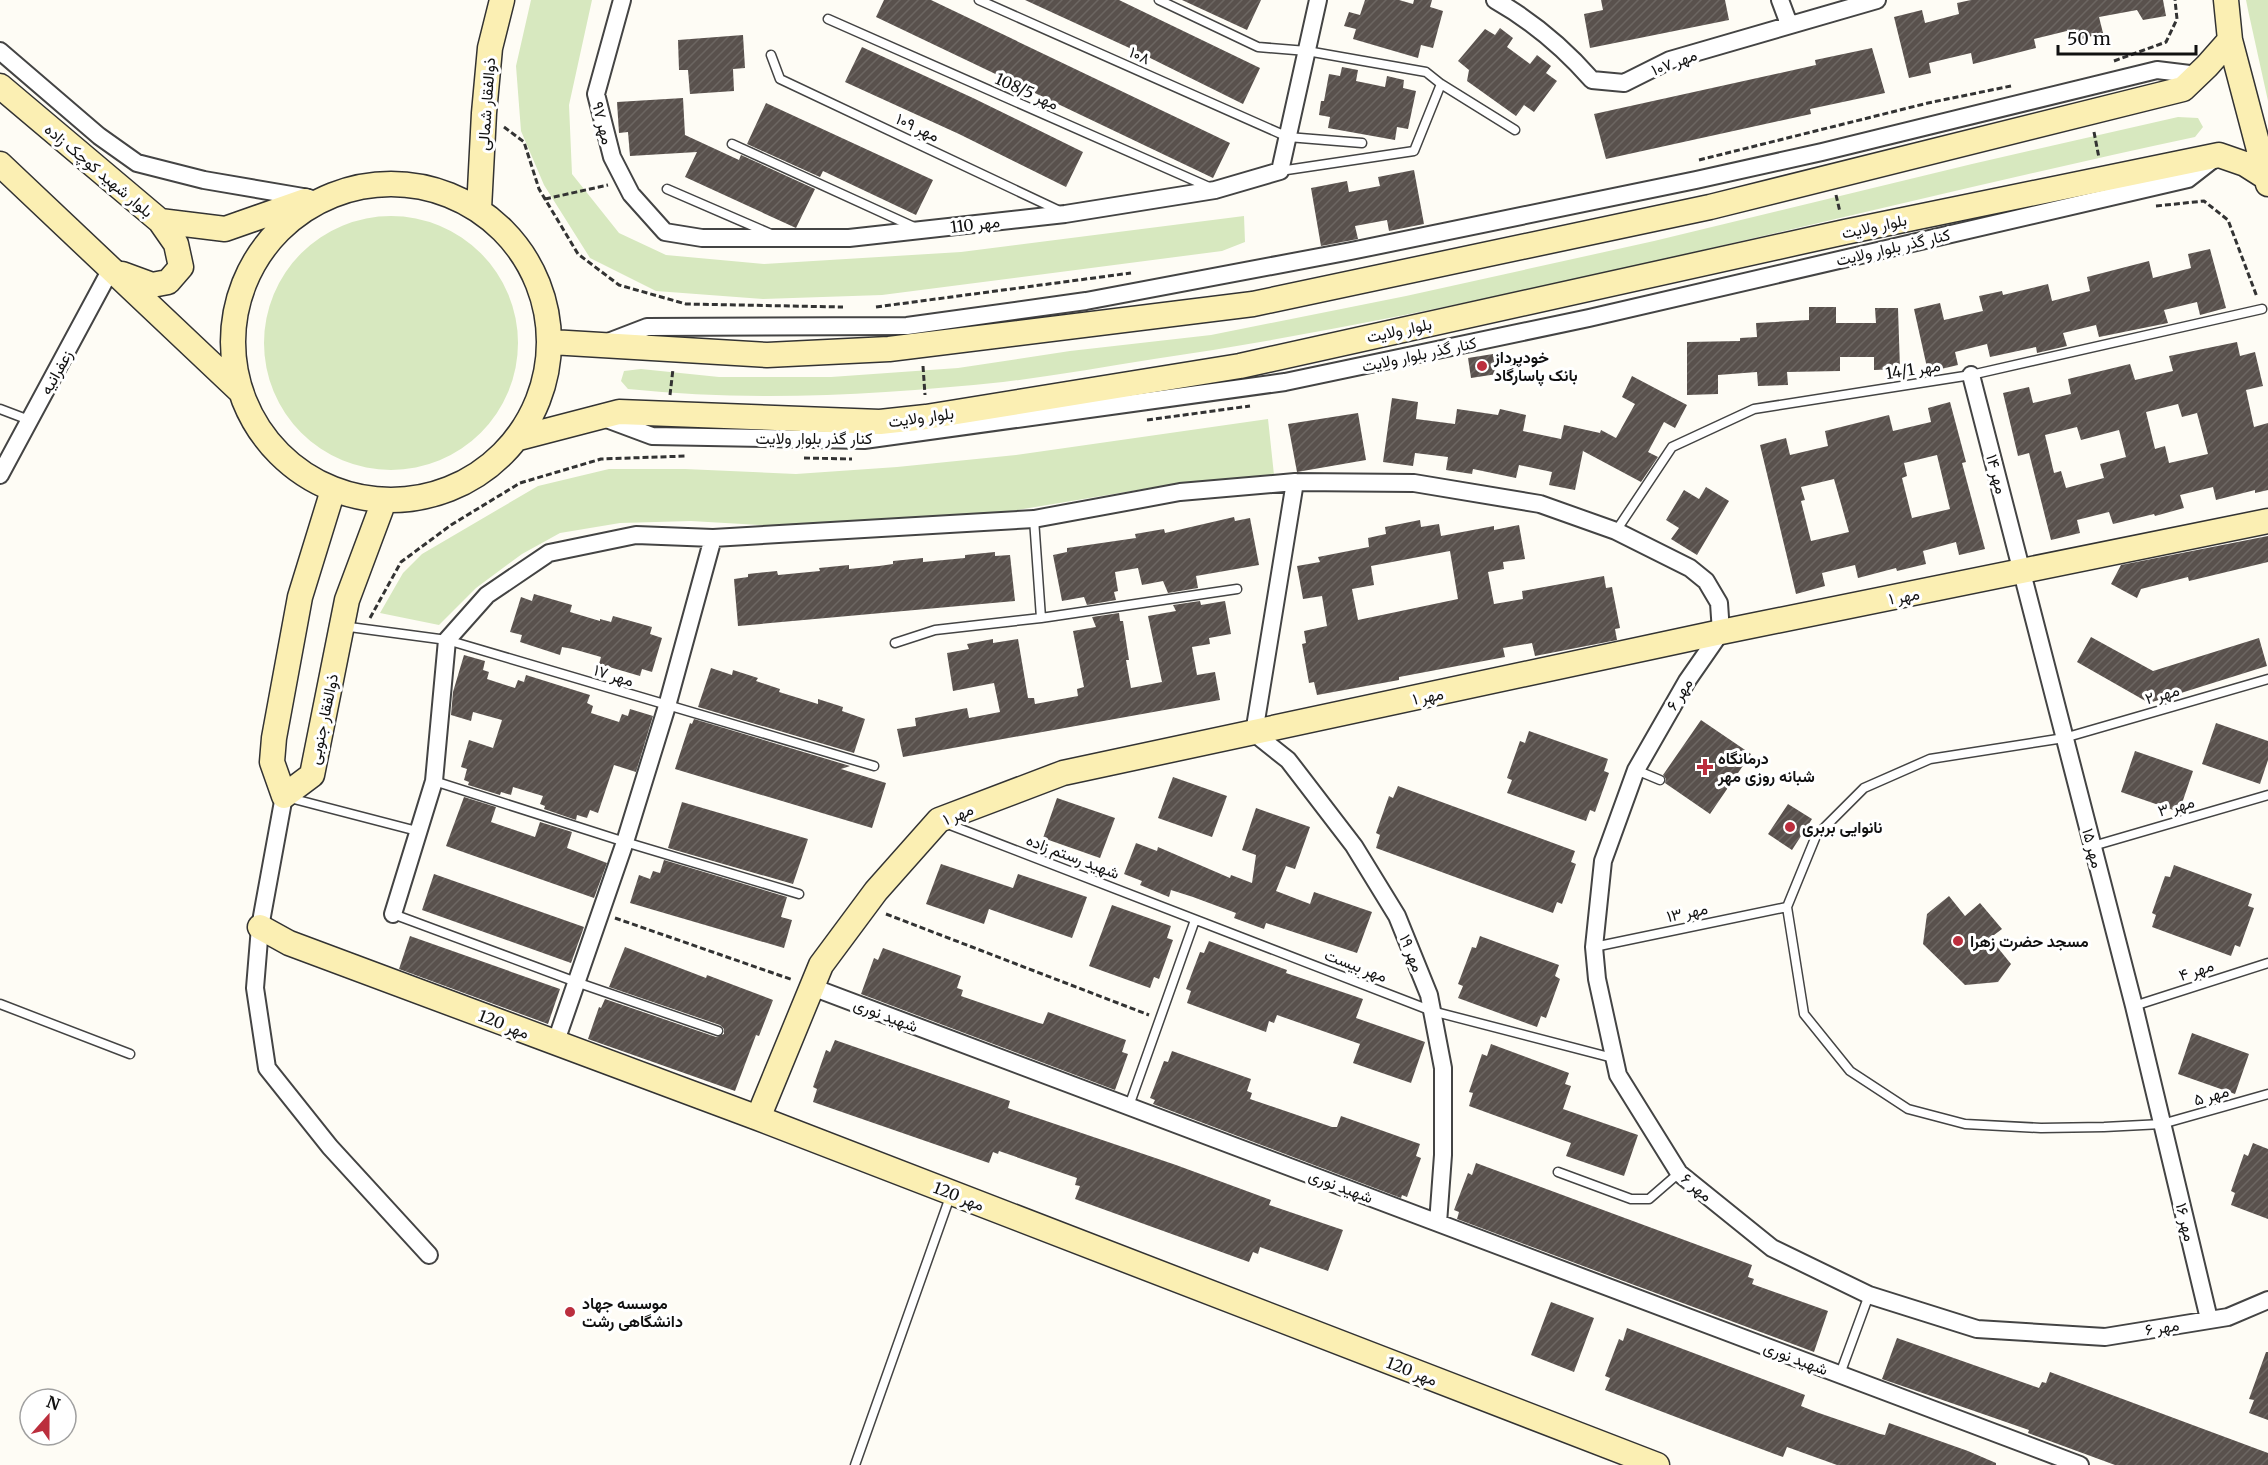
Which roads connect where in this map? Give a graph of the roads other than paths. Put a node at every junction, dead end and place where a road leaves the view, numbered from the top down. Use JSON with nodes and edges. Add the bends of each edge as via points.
{"nodes":[{"id":1,"x":502,"y":0,"type":"edge"},
{"id":2,"x":622,"y":0,"type":"edge"},
{"id":3,"x":979,"y":0,"type":"edge"},
{"id":4,"x":1159,"y":0,"type":"edge"},
{"id":5,"x":1318,"y":0,"type":"edge"},
{"id":6,"x":1496,"y":0,"type":"edge"},
{"id":7,"x":1780,"y":0,"type":"edge"},
{"id":8,"x":1877,"y":0,"type":"edge"},
{"id":9,"x":2226,"y":0,"type":"edge"},
{"id":10,"x":828,"y":19,"type":"dead end"},
{"id":11,"x":1788,"y":24,"type":"junction"},
{"id":12,"x":2230,"y":40,"type":"junction"},
{"id":13,"x":0,"y":51,"type":"edge"},
{"id":14,"x":1307,"y":51,"type":"junction"},
{"id":15,"x":771,"y":55,"type":"dead end"},
{"id":16,"x":2198,"y":75,"type":"junction"},
{"id":17,"x":1440,"y":84,"type":"junction"},
{"id":18,"x":0,"y":86,"type":"edge"},
{"id":19,"x":1515,"y":130,"type":"dead end"},
{"id":20,"x":1288,"y":137,"type":"junction"},
{"id":21,"x":1362,"y":143,"type":"dead end"},
{"id":22,"x":732,"y":144,"type":"dead end"},
{"id":23,"x":2219,"y":155,"type":"junction"},
{"id":24,"x":0,"y":164,"type":"edge"},
{"id":25,"x":1280,"y":171,"type":"junction"},
{"id":26,"x":2267,"y":181,"type":"edge"},
{"id":27,"x":667,"y":189,"type":"dead end"},
{"id":28,"x":1215,"y":190,"type":"junction"},
{"id":29,"x":313,"y":198,"type":"junction"},
{"id":30,"x":479,"y":209,"type":"junction"},
{"id":31,"x":1065,"y":213,"type":"junction"},
{"id":32,"x":160,"y":221,"type":"junction"},
{"id":33,"x":921,"y":230,"type":"junction"},
{"id":34,"x":665,"y":232,"type":"joint"},
{"id":35,"x":780,"y":238,"type":"junction"},
{"id":36,"x":111,"y":270,"type":"junction"},
{"id":37,"x":2262,"y":309,"type":"dead end"},
{"id":38,"x":551,"y":342,"type":"junction"},
{"id":39,"x":599,"y":345,"type":"junction"},
{"id":40,"x":1971,"y":375,"type":"junction"},
{"id":41,"x":239,"y":390,"type":"junction"},
{"id":42,"x":0,"y":409,"type":"edge"},
{"id":43,"x":601,"y":417,"type":"junction"},
{"id":44,"x":29,"y":420,"type":"junction"},
{"id":45,"x":519,"y":438,"type":"junction"},
{"id":46,"x":0,"y":475,"type":"edge"},
{"id":47,"x":1296,"y":482,"type":"junction"},
{"id":48,"x":333,"y":490,"type":"junction"},
{"id":49,"x":384,"y":501,"type":"junction"},
{"id":50,"x":1034,"y":519,"type":"junction"},
{"id":51,"x":2268,"y":521,"type":"edge"},
{"id":52,"x":1616,"y":531,"type":"junction"},
{"id":53,"x":713,"y":538,"type":"junction"},
{"id":54,"x":2023,"y":572,"type":"junction"},
{"id":55,"x":1238,"y":589,"type":"dead end"},
{"id":56,"x":1041,"y":618,"type":"junction"},
{"id":57,"x":342,"y":626,"type":"junction"},
{"id":58,"x":1721,"y":632,"type":"junction"},
{"id":59,"x":447,"y":640,"type":"junction"},
{"id":60,"x":895,"y":643,"type":"dead end"},
{"id":61,"x":2268,"y":679,"type":"edge"},
{"id":62,"x":667,"y":706,"type":"junction"},
{"id":63,"x":1254,"y":733,"type":"junction"},
{"id":64,"x":2064,"y":738,"type":"junction"},
{"id":65,"x":874,"y":766,"type":"dead end"},
{"id":66,"x":1636,"y":771,"type":"junction"},
{"id":67,"x":1660,"y":780,"type":"dead end"},
{"id":68,"x":434,"y":781,"type":"junction"},
{"id":69,"x":2268,"y":795,"type":"edge"},
{"id":70,"x":284,"y":796,"type":"junction"},
{"id":71,"x":939,"y":820,"type":"junction"},
{"id":72,"x":417,"y":831,"type":"junction"},
{"id":73,"x":625,"y":842,"type":"junction"},
{"id":74,"x":2093,"y":846,"type":"junction"},
{"id":75,"x":799,"y":894,"type":"dead end"},
{"id":76,"x":1787,"y":907,"type":"junction"},
{"id":77,"x":393,"y":914,"type":"joint"},
{"id":78,"x":1195,"y":920,"type":"junction"},
{"id":79,"x":261,"y":927,"type":"junction"},
{"id":80,"x":1594,"y":947,"type":"junction"},
{"id":81,"x":2268,"y":963,"type":"edge"},
{"id":82,"x":576,"y":982,"type":"junction"},
{"id":83,"x":812,"y":987,"type":"junction"},
{"id":84,"x":0,"y":1004,"type":"edge"},
{"id":85,"x":2134,"y":1006,"type":"junction"},
{"id":86,"x":1432,"y":1011,"type":"junction"},
{"id":87,"x":718,"y":1031,"type":"dead end"},
{"id":88,"x":555,"y":1044,"type":"junction"},
{"id":89,"x":130,"y":1054,"type":"dead end"},
{"id":90,"x":1613,"y":1058,"type":"junction"},
{"id":91,"x":2268,"y":1094,"type":"edge"},
{"id":92,"x":1129,"y":1106,"type":"junction"},
{"id":93,"x":758,"y":1118,"type":"junction"},
{"id":94,"x":2162,"y":1124,"type":"junction"},
{"id":95,"x":1558,"y":1172,"type":"dead end"},
{"id":96,"x":1679,"y":1173,"type":"junction"},
{"id":97,"x":951,"y":1193,"type":"junction"},
{"id":98,"x":1438,"y":1223,"type":"junction"},
{"id":99,"x":429,"y":1255,"type":"dead end"},
{"id":100,"x":1869,"y":1295,"type":"junction"},
{"id":101,"x":2268,"y":1300,"type":"edge"},
{"id":102,"x":2210,"y":1320,"type":"junction"},
{"id":103,"x":1840,"y":1374,"type":"junction"},
{"id":104,"x":855,"y":1465,"type":"edge"},
{"id":105,"x":1657,"y":1465,"type":"edge"},
{"id":106,"x":2080,"y":1465,"type":"edge"}],
"edges":[{"from":1,"to":30,"type":"main road","name":"ذوالفقار شمالی","via":[[490,48]]},
{"from":2,"to":34,"type":"street","name":"مهر ۹۷","via":[[596,94],[612,157],[631,194]]},
{"from":3,"to":20,"type":"lane","name":"۱۰۸"},
{"from":4,"to":14,"type":"lane","via":[[1258,47]]},
{"from":5,"to":14,"type":"street"},
{"from":6,"to":11,"type":"street","name":"مهر ۱۰۷","via":[[1569,53],[1592,80],[1624,83],[1670,60]]},
{"from":7,"to":11,"type":"street"},
{"from":8,"to":11,"type":"street","name":"مهر ۱۰۷"},
{"from":9,"to":12,"type":"main road"},
{"from":10,"to":28,"type":"lane","name":"مهر 108/5"},
{"from":12,"to":16,"type":"main road"},
{"from":12,"to":26,"type":"main road"},
{"from":13,"to":29,"type":"street","via":[[99,136],[137,163],[204,180]]},
{"from":14,"to":17,"type":"lane","via":[[1426,72]]},
{"from":14,"to":20,"type":"street"},
{"from":15,"to":31,"type":"lane","name":"مهر ۱۰۹","via":[[780,79]]},
{"from":16,"to":39,"type":"street","via":[[2157,70],[1822,152],[1374,246],[1086,301],[907,326],[647,327]]},
{"from":16,"to":39,"type":"main road","via":[[2183,89],[1710,207],[1253,304],[921,345],[767,355]]},
{"from":17,"to":19,"type":"lane"},
{"from":17,"to":25,"type":"lane","via":[[1414,151]]},
{"from":18,"to":32,"type":"main road","name":"بلوار شهید کوچک زاده"},
{"from":20,"to":21,"type":"lane","name":"۱۰۸"},
{"from":20,"to":25,"type":"street"},
{"from":22,"to":33,"type":"lane"},
{"from":23,"to":26,"type":"main road","via":[[2245,164]]},
{"from":23,"to":43,"type":"main road","name":"بلوار ولایت","via":[[1845,232],[1240,366],[926,417],[880,422],[619,412]]},
{"from":23,"to":43,"type":"street","name":"کنار گذر بلوار ولایت","via":[[2188,179],[1589,318],[1285,382],[864,440],[652,436]]},
{"from":24,"to":36,"type":"main road"},
{"from":25,"to":28,"type":"street","name":"مهر 110"},
{"from":27,"to":35,"type":"lane"},
{"from":28,"to":31,"type":"street","name":"مهر 110"},
{"from":29,"to":30,"type":"main road","name":"بلوار شهید کوچک زاده","via":[[386,182],[435,189]]},
{"from":29,"to":32,"type":"main road","name":"بلوار شهید کوچک زاده","via":[[225,229]]},
{"from":29,"to":41,"type":"main road","via":[[261,249],[239,292],[231,341]]},
{"from":30,"to":38,"type":"main road","name":"بلوار شهید کوچک زاده","via":[[518,245],[543,291]]},
{"from":31,"to":33,"type":"street","name":"مهر 110"},
{"from":32,"to":36,"type":"main road","via":[[176,244],[181,267],[168,282],[152,285]]},
{"from":33,"to":35,"type":"street","name":"مهر 110","via":[[849,238]]},
{"from":34,"to":35,"type":"street","name":"مهر 110","via":[[702,238]]},
{"from":36,"to":41,"type":"main road"},
{"from":36,"to":44,"type":"street","name":"زعفرانیه"},
{"from":37,"to":40,"type":"lane","name":"مهر 14/1"},
{"from":38,"to":39,"type":"main road"},
{"from":38,"to":45,"type":"main road","name":"بلوار شهید کوچک زاده","via":[[543,393]]},
{"from":40,"to":52,"type":"lane","name":"مهر 14/1","via":[[1754,409],[1671,447]]},
{"from":40,"to":54,"type":"street","name":"مهر ۱۴"},
{"from":41,"to":48,"type":"main road","via":[[254,423],[288,463]]},
{"from":42,"to":44,"type":"lane"},
{"from":43,"to":45,"type":"main road","name":"بلوار ولایت"},
{"from":44,"to":46,"type":"street","name":"زعفرانیه"},
{"from":45,"to":49,"type":"main road","via":[[481,474],[435,495]]},
{"from":47,"to":50,"type":"street","via":[[1180,492]]},
{"from":47,"to":52,"type":"street","via":[[1414,483],[1540,504]]},
{"from":47,"to":63,"type":"street"},
{"from":48,"to":49,"type":"main road"},
{"from":48,"to":70,"type":"main road","via":[[300,597],[274,738],[272,762]]},
{"from":49,"to":57,"type":"main road","name":"ذوالفقار جنوبی","via":[[347,600]]},
{"from":50,"to":53,"type":"street"},
{"from":50,"to":56,"type":"lane"},
{"from":51,"to":54,"type":"main road","name":"مهر ۱"},
{"from":52,"to":58,"type":"street","via":[[1690,568],[1706,581],[1719,603]]},
{"from":53,"to":59,"type":"street","via":[[636,535],[549,553],[487,595]]},
{"from":53,"to":62,"type":"street"},
{"from":54,"to":58,"type":"main road","name":"مهر ۱"},
{"from":54,"to":64,"type":"street","name":"مهر ۱۵"},
{"from":55,"to":56,"type":"lane"},
{"from":56,"to":60,"type":"lane","via":[[935,630]]},
{"from":57,"to":59,"type":"lane","name":"مهر ۱۷"},
{"from":57,"to":70,"type":"main road","name":"ذوالفقار جنوبی","via":[[312,775]]},
{"from":58,"to":63,"type":"main road","name":"مهر ۱"},
{"from":58,"to":66,"type":"street","name":"مهر ۶","via":[[1687,681]]},
{"from":59,"to":62,"type":"lane","name":"مهر ۱۷"},
{"from":59,"to":68,"type":"street"},
{"from":61,"to":64,"type":"lane","name":"مهر ۲"},
{"from":62,"to":65,"type":"lane","name":"مهر ۱۷"},
{"from":62,"to":73,"type":"street"},
{"from":63,"to":71,"type":"main road","name":"مهر ۱","via":[[1063,773]]},
{"from":63,"to":86,"type":"street","name":"مهر ۱۹","via":[[1288,760],[1354,846],[1398,916]]},
{"from":64,"to":74,"type":"street","name":"مهر ۱۵"},
{"from":64,"to":76,"type":"lane","name":"مهر ۲","via":[[1930,759],[1864,788],[1816,836]]},
{"from":66,"to":67,"type":"lane"},
{"from":66,"to":80,"type":"street","name":"مهر ۶","via":[[1603,861]]},
{"from":68,"to":72,"type":"street"},
{"from":68,"to":73,"type":"lane"},
{"from":69,"to":74,"type":"lane","name":"مهر ۳"},
{"from":70,"to":72,"type":"lane"},
{"from":70,"to":79,"type":"street"},
{"from":71,"to":78,"type":"lane","name":"شهید رستم زاده"},
{"from":71,"to":83,"type":"main road","name":"مهر ۱","via":[[820,965]]},
{"from":72,"to":77,"type":"street"},
{"from":73,"to":75,"type":"lane"},
{"from":73,"to":82,"type":"street"},
{"from":74,"to":85,"type":"street","name":"مهر ۱۵"},
{"from":76,"to":80,"type":"lane","name":"مهر ۱۳"},
{"from":76,"to":94,"type":"lane","name":"مهر ۵","via":[[1804,1014],[1851,1071],[1908,1109],[1965,1124],[2041,1128]]},
{"from":77,"to":82,"type":"lane"},
{"from":78,"to":86,"type":"lane","name":"مهر بیست"},
{"from":78,"to":92,"type":"lane"},
{"from":79,"to":88,"type":"main road","name":"مهر 120","via":[[289,943]]},
{"from":79,"to":99,"type":"street","via":[[255,988],[267,1068],[330,1147]]},
{"from":80,"to":90,"type":"street","name":"مهر ۶"},
{"from":81,"to":85,"type":"lane","name":"مهر ۴"},
{"from":82,"to":87,"type":"lane"},
{"from":82,"to":88,"type":"street"},
{"from":83,"to":92,"type":"street","name":"شهید نوری"},
{"from":83,"to":93,"type":"main road","name":"مهر ۱"},
{"from":84,"to":89,"type":"lane"},
{"from":85,"to":94,"type":"street","name":"مهر ۱۵"},
{"from":86,"to":90,"type":"lane","name":"مهر بیست"},
{"from":86,"to":98,"type":"street","name":"مهر ۱۹","via":[[1443,1068]]},
{"from":88,"to":93,"type":"main road","name":"مهر 120"},
{"from":90,"to":96,"type":"street","name":"مهر ۶","via":[[1618,1075]]},
{"from":91,"to":94,"type":"lane","name":"مهر ۵"},
{"from":92,"to":98,"type":"street","name":"شهید نوری"},
{"from":93,"to":97,"type":"main road","name":"مهر 120"},
{"from":94,"to":102,"type":"street","name":"مهر ۱۶"},
{"from":95,"to":96,"type":"lane","via":[[1631,1199],[1649,1199]]},
{"from":96,"to":100,"type":"street","name":"مهر ۶","via":[[1772,1248]]},
{"from":97,"to":104,"type":"lane"},
{"from":97,"to":105,"type":"main road","name":"مهر 120"},
{"from":98,"to":103,"type":"street","name":"شهید نوری"},
{"from":100,"to":102,"type":"street","name":"مهر ۶","via":[[1977,1329],[2105,1337]]},
{"from":100,"to":103,"type":"lane"},
{"from":101,"to":102,"type":"street","name":"مهر ۶","via":[[2228,1317]]},
{"from":103,"to":106,"type":"street","name":"شهید نوری"}]}
